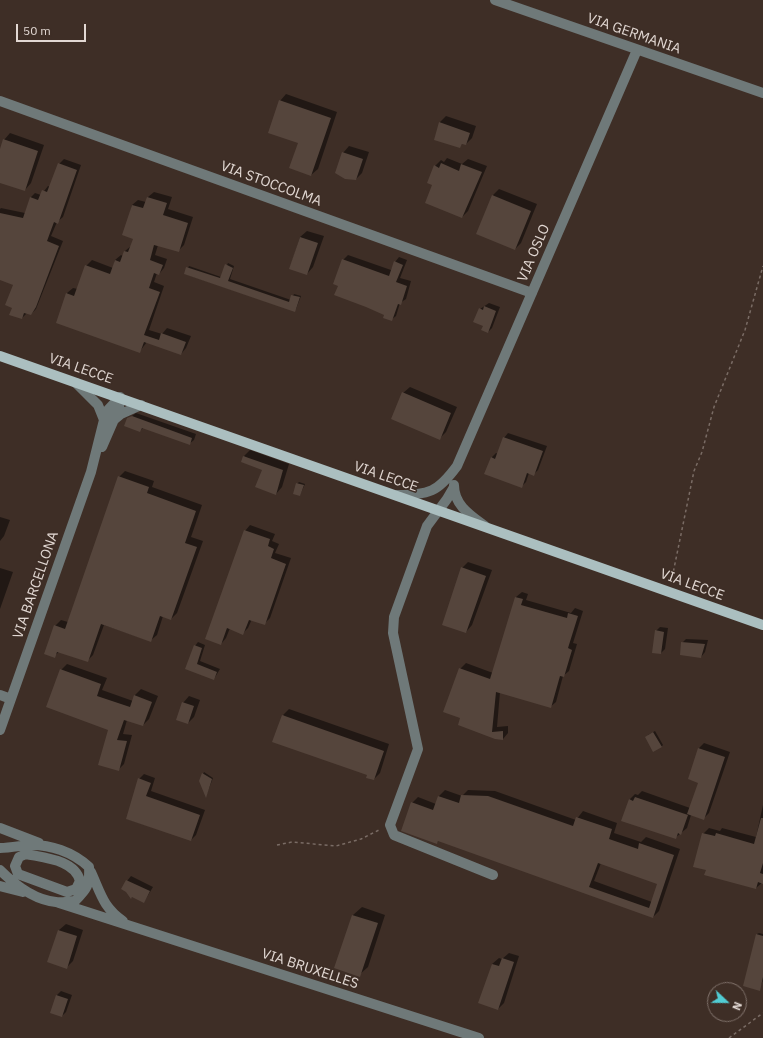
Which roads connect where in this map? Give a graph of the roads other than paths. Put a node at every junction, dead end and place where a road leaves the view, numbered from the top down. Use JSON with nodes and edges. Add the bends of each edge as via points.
{"nodes":[{"id":1,"x":496,"y":0,"type":"edge"},
{"id":2,"x":636,"y":50,"type":"junction"},
{"id":3,"x":763,"y":93,"type":"edge"},
{"id":4,"x":0,"y":101,"type":"edge"},
{"id":5,"x":532,"y":294,"type":"junction"},
{"id":6,"x":0,"y":356,"type":"edge"},
{"id":7,"x":76,"y":383,"type":"junction"},
{"id":8,"x":120,"y":397,"type":"junction"},
{"id":9,"x":141,"y":405,"type":"junction"},
{"id":10,"x":110,"y":420,"type":"junction"},
{"id":11,"x":457,"y":466,"type":"junction"},
{"id":12,"x":445,"y":482,"type":"junction"},
{"id":13,"x":454,"y":487,"type":"junction"},
{"id":14,"x":397,"y":495,"type":"junction"},
{"id":15,"x":438,"y":510,"type":"junction"},
{"id":16,"x":488,"y":528,"type":"junction"},
{"id":17,"x":763,"y":626,"type":"edge"},
{"id":18,"x":0,"y":694,"type":"edge"},
{"id":19,"x":11,"y":699,"type":"junction"},
{"id":20,"x":0,"y":730,"type":"edge"},
{"id":21,"x":0,"y":828,"type":"edge"},
{"id":22,"x":50,"y":847,"type":"junction"},
{"id":23,"x":0,"y":848,"type":"edge"},
{"id":24,"x":51,"y":860,"type":"junction"},
{"id":25,"x":89,"y":867,"type":"junction"},
{"id":26,"x":0,"y":870,"type":"edge"},
{"id":27,"x":493,"y":875,"type":"dead end"},
{"id":28,"x":44,"y":884,"type":"junction"},
{"id":29,"x":0,"y":886,"type":"edge"},
{"id":30,"x":35,"y":896,"type":"junction"},
{"id":31,"x":56,"y":902,"type":"junction"},
{"id":32,"x":133,"y":927,"type":"junction"},
{"id":33,"x":479,"y":1038,"type":"edge"}],
"edges":[{"from":1,"to":2,"type":"street","name":"VIA GERMANIA"},
{"from":2,"to":3,"type":"street","name":"VIA GERMANIA"},
{"from":2,"to":5,"type":"street","name":"VIA OSLO"},
{"from":4,"to":5,"type":"street","name":"VIA STOCCOLMA"},
{"from":5,"to":11,"type":"street","name":"VIA OSLO"},
{"from":6,"to":7,"type":"main road","name":"VIA LECCE"},
{"from":7,"to":8,"type":"main road","name":"VIA LECCE"},
{"from":7,"to":10,"type":"street"},
{"from":8,"to":9,"type":"main road","name":"VIA LECCE"},
{"from":8,"to":10,"type":"street","name":"VIA BARCELLONA","via":[[108,410]]},
{"from":9,"to":10,"type":"street"},
{"from":9,"to":14,"type":"main road","name":"VIA LECCE"},
{"from":10,"to":19,"type":"street","name":"VIA BARCELLONA"},
{"from":11,"to":12,"type":"street"},
{"from":11,"to":13,"type":"street"},
{"from":12,"to":14,"type":"street","via":[[431,492]]},
{"from":12,"to":15,"type":"street"},
{"from":13,"to":15,"type":"street"},
{"from":13,"to":16,"type":"street","via":[[457,500],[464,511]]},
{"from":14,"to":15,"type":"main road","name":"VIA LECCE"},
{"from":15,"to":16,"type":"main road","name":"VIA LECCE"},
{"from":15,"to":27,"type":"street","via":[[427,526],[394,617],[393,633],[418,749],[390,825],[394,835]]},
{"from":16,"to":17,"type":"main road","name":"VIA LECCE"},
{"from":18,"to":19,"type":"street"},
{"from":19,"to":20,"type":"street","name":"VIA BARCELLONA"},
{"from":21,"to":22,"type":"street"},
{"from":22,"to":23,"type":"street"},
{"from":22,"to":24,"type":"street"},
{"from":22,"to":25,"type":"street","via":[[79,858]]},
{"from":24,"to":28,"type":"street","via":[[26,854],[19,857],[15,866],[18,874]]},
{"from":24,"to":28,"type":"street","via":[[78,872],[80,881],[76,889],[67,892]]},
{"from":25,"to":31,"type":"street","name":"VIA BRUXELLES","via":[[86,890],[75,901]]},
{"from":25,"to":32,"type":"street","name":"VIA BRUXELLES","via":[[99,894],[111,912]]},
{"from":26,"to":30,"type":"street","name":"VIA BRUXELLES","via":[[15,884]]},
{"from":28,"to":30,"type":"street"},
{"from":29,"to":30,"type":"street","name":"VIA BRUXELLES"},
{"from":30,"to":31,"type":"street","name":"VIA BRUXELLES"},
{"from":31,"to":32,"type":"street","name":"VIA BRUXELLES"},
{"from":32,"to":33,"type":"street","name":"VIA BRUXELLES"}]}
